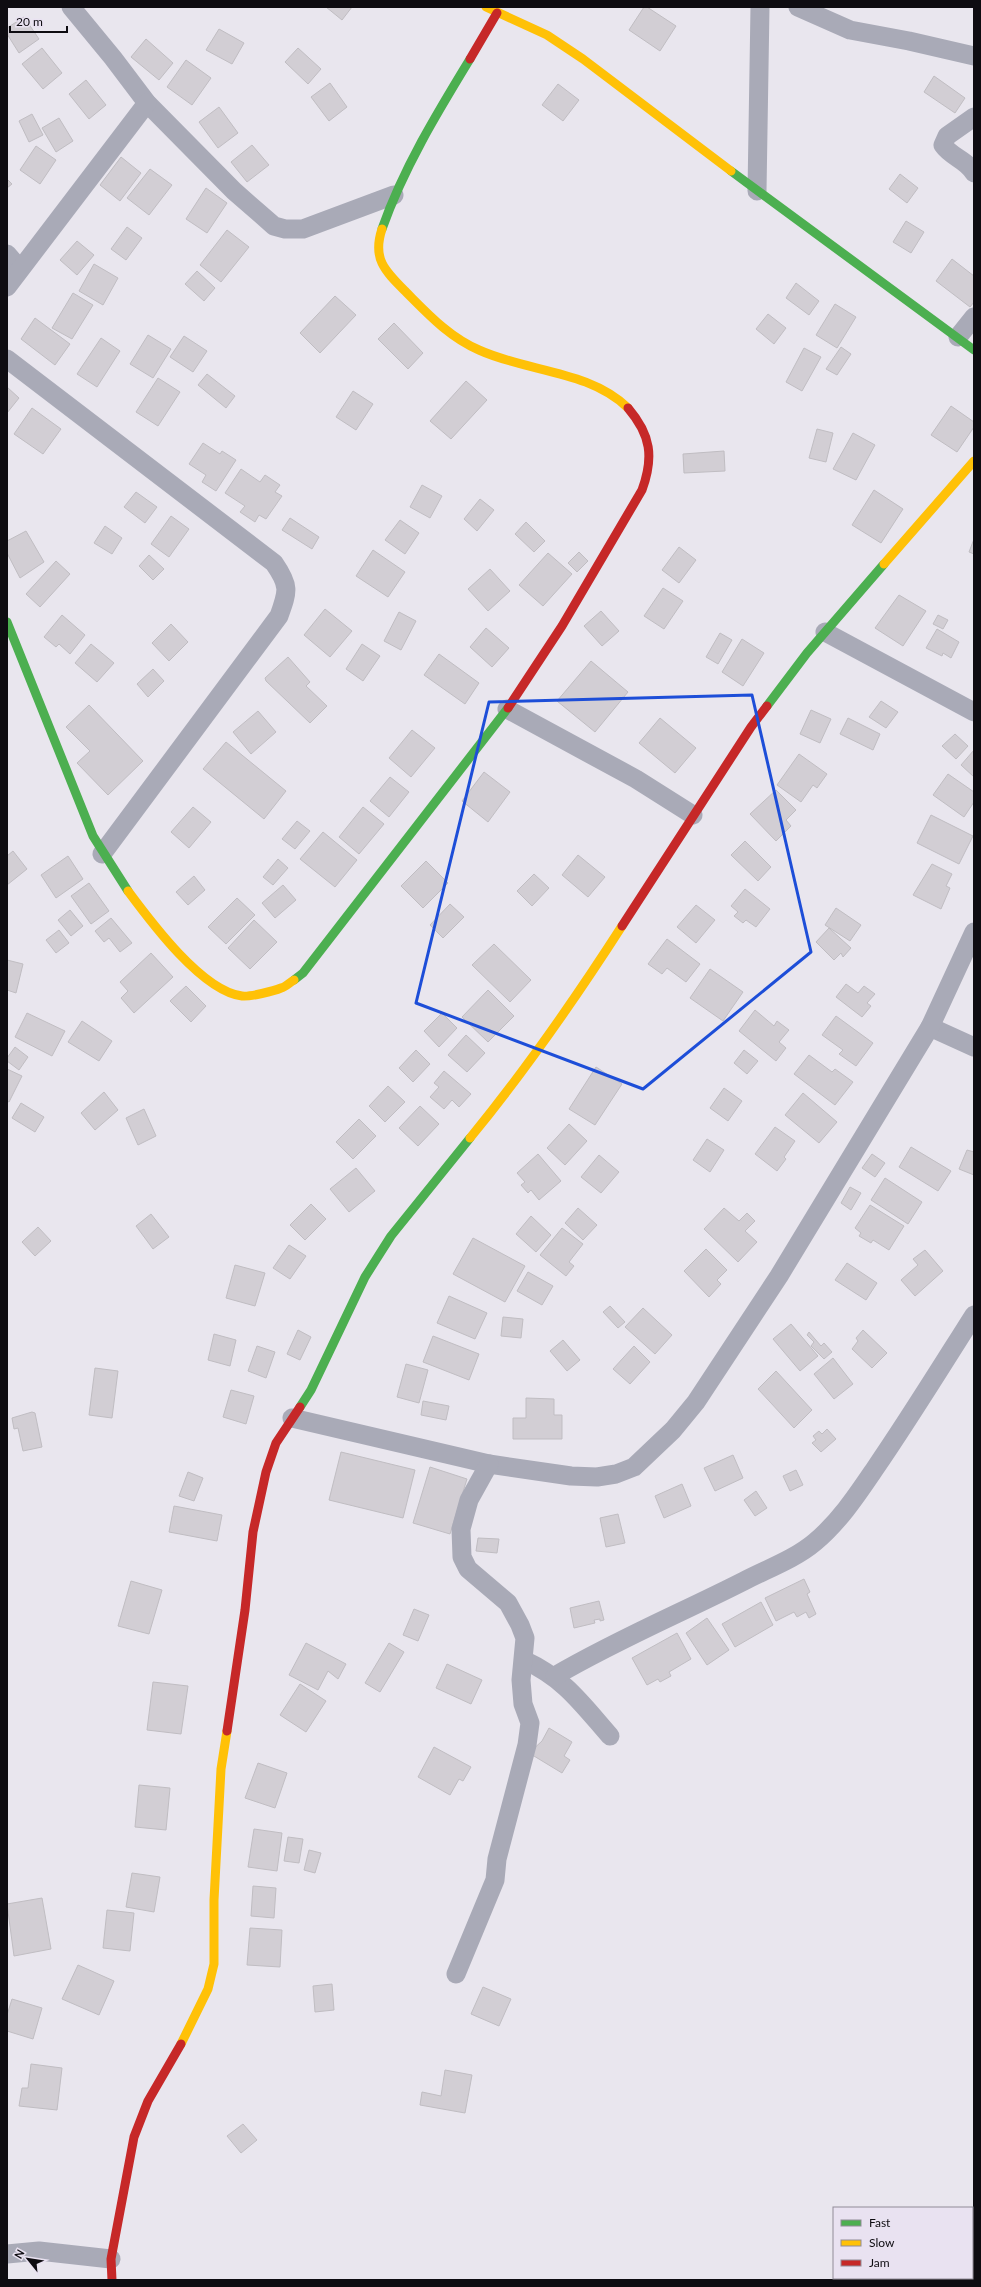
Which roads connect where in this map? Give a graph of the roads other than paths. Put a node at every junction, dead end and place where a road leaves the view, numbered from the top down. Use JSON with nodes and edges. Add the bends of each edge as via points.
{"nodes":[{"id":1,"x":70,"y":7,"type":"edge"},
{"id":2,"x":486,"y":7,"type":"edge"},
{"id":3,"x":760,"y":7,"type":"edge"},
{"id":4,"x":798,"y":7,"type":"edge"},
{"id":5,"x":497,"y":13,"type":"junction"},
{"id":6,"x":974,"y":56,"type":"edge"},
{"id":7,"x":147,"y":103,"type":"junction"},
{"id":8,"x":974,"y":117,"type":"edge"},
{"id":9,"x":974,"y":173,"type":"edge"},
{"id":10,"x":757,"y":191,"type":"junction"},
{"id":11,"x":394,"y":196,"type":"junction"},
{"id":12,"x":7,"y":254,"type":"edge"},
{"id":13,"x":20,"y":269,"type":"junction"},
{"id":14,"x":7,"y":287,"type":"edge"},
{"id":15,"x":974,"y":317,"type":"edge"},
{"id":16,"x":958,"y":337,"type":"junction"},
{"id":17,"x":974,"y":350,"type":"edge"},
{"id":18,"x":7,"y":359,"type":"edge"},
{"id":19,"x":974,"y":461,"type":"edge"},
{"id":20,"x":7,"y":622,"type":"edge"},
{"id":21,"x":825,"y":632,"type":"junction"},
{"id":22,"x":507,"y":709,"type":"junction"},
{"id":23,"x":974,"y":712,"type":"edge"},
{"id":24,"x":693,"y":815,"type":"junction"},
{"id":25,"x":102,"y":854,"type":"junction"},
{"id":26,"x":974,"y":932,"type":"edge"},
{"id":27,"x":930,"y":1027,"type":"junction"},
{"id":28,"x":974,"y":1047,"type":"edge"},
{"id":29,"x":974,"y":1315,"type":"edge"},
{"id":30,"x":292,"y":1418,"type":"junction"},
{"id":31,"x":489,"y":1464,"type":"junction"},
{"id":32,"x":524,"y":1660,"type":"junction"},
{"id":33,"x":555,"y":1676,"type":"junction"},
{"id":34,"x":610,"y":1736,"type":"dead end"},
{"id":35,"x":456,"y":1974,"type":"dead end"},
{"id":36,"x":7,"y":2254,"type":"edge"},
{"id":37,"x":111,"y":2259,"type":"junction"},
{"id":38,"x":112,"y":2280,"type":"edge"}],
"edges":[{"from":1,"to":7,"type":"street"},
{"from":2,"to":5,"type":"street"},
{"from":3,"to":10,"type":"street"},
{"from":4,"to":6,"type":"street","via":[[850,30]]},
{"from":5,"to":10,"type":"street","via":[[547,35],[583,59]]},
{"from":5,"to":11,"type":"street","via":[[443,103]]},
{"from":7,"to":11,"type":"street","via":[[234,191],[274,226],[303,229]]},
{"from":7,"to":13,"type":"street"},
{"from":8,"to":9,"type":"street","via":[[947,136],[944,145],[967,163]]},
{"from":10,"to":16,"type":"street"},
{"from":11,"to":22,"type":"street","via":[[378,242],[378,254],[396,282],[440,326],[457,339],[480,350],[602,388],[621,399],[642,428],[649,449],[651,468],[642,490],[562,626]]},
{"from":12,"to":13,"type":"street"},
{"from":13,"to":14,"type":"street"},
{"from":15,"to":16,"type":"street"},
{"from":16,"to":17,"type":"street"},
{"from":18,"to":25,"type":"street","via":[[274,563],[284,577],[287,595],[278,616]]},
{"from":19,"to":21,"type":"street"},
{"from":20,"to":25,"type":"street"},
{"from":21,"to":23,"type":"street"},
{"from":21,"to":24,"type":"street","via":[[751,727]]},
{"from":22,"to":24,"type":"street","via":[[616,767]]},
{"from":22,"to":25,"type":"street","via":[[303,973],[282,988],[243,996],[223,989],[190,965],[160,934]]},
{"from":24,"to":30,"type":"street","via":[[550,1034],[504,1097],[391,1236],[358,1290],[311,1390]]},
{"from":26,"to":27,"type":"street"},
{"from":27,"to":28,"type":"street"},
{"from":27,"to":31,"type":"street","via":[[779,1276],[725,1359],[696,1402],[655,1449],[634,1466],[616,1474],[597,1477],[571,1476]]},
{"from":29,"to":33,"type":"street","via":[[889,1449],[828,1530],[814,1542],[774,1566]]},
{"from":30,"to":31,"type":"street"},
{"from":30,"to":37,"type":"street","via":[[270,1457],[253,1532],[245,1610],[221,1769],[214,1900],[214,1964],[208,1989],[193,2023],[148,2100],[134,2137]]},
{"from":31,"to":32,"type":"street","via":[[467,1507],[461,1529],[462,1557],[468,1569],[502,1597],[513,1610],[524,1638]]},
{"from":32,"to":33,"type":"street"},
{"from":32,"to":35,"type":"street","via":[[521,1680],[523,1704],[530,1723],[527,1746],[497,1859],[495,1880]]},
{"from":33,"to":34,"type":"street"},
{"from":36,"to":37,"type":"street","via":[[39,2251]]},
{"from":37,"to":38,"type":"street"}]}
